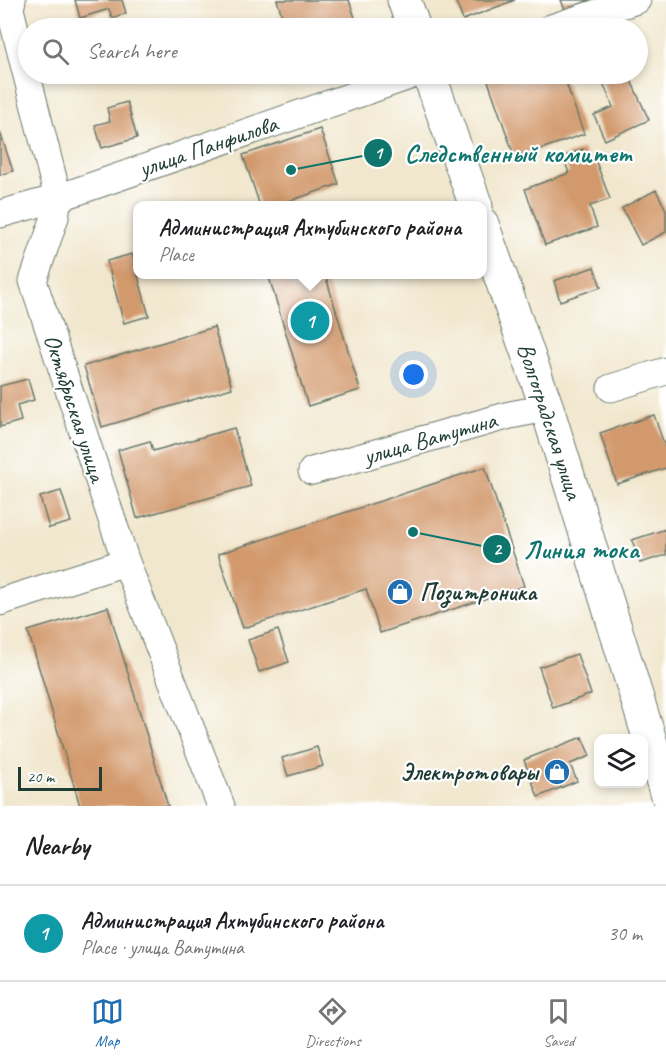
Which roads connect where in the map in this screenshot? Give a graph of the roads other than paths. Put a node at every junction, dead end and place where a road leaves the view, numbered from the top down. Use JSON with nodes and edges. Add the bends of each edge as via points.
{"nodes":[{"id":1,"x":12,"y":0,"type":"edge"},
{"id":2,"x":404,"y":0,"type":"edge"},
{"id":3,"x":637,"y":0,"type":"edge"},
{"id":4,"x":410,"y":18,"type":"edge"},
{"id":5,"x":582,"y":18,"type":"edge"},
{"id":6,"x":18,"y":40,"type":"edge"},
{"id":7,"x":29,"y":84,"type":"edge"},
{"id":8,"x":386,"y":84,"type":"edge"},
{"id":9,"x":433,"y":84,"type":"edge"},
{"id":10,"x":58,"y":198,"type":"junction"},
{"id":11,"x":474,"y":201,"type":"edge"},
{"id":12,"x":0,"y":214,"type":"edge"},
{"id":13,"x":487,"y":236,"type":"edge"},
{"id":14,"x":666,"y":371,"type":"edge"},
{"id":15,"x":611,"y":388,"type":"dead end"},
{"id":16,"x":547,"y":408,"type":"junction"},
{"id":17,"x":312,"y":471,"type":"dead end"},
{"id":18,"x":126,"y":562,"type":"junction"},
{"id":19,"x":0,"y":602,"type":"edge"},
{"id":20,"x":666,"y":792,"type":"edge"},
{"id":21,"x":221,"y":806,"type":"edge"}],
"edges":[{"from":1,"to":6,"type":"street","name":"Октябрьская улица","via":[[10,9]]},
{"from":2,"to":4,"type":"street"},
{"from":3,"to":5,"type":"street"},
{"from":7,"to":10,"type":"street","name":"Октябрьская улица"},
{"from":8,"to":10,"type":"street","name":"улица Панфилова"},
{"from":9,"to":11,"type":"street"},
{"from":10,"to":12,"type":"street","name":"улица Панфилова"},
{"from":10,"to":18,"type":"street","name":"Октябрьская улица","via":[[33,281]]},
{"from":13,"to":16,"type":"street","name":"Волгоградская улица"},
{"from":14,"to":15,"type":"street"},
{"from":16,"to":17,"type":"street","name":"улица Ватутина"},
{"from":16,"to":20,"type":"street","name":"Волгоградская улица"},
{"from":18,"to":19,"type":"street"},
{"from":18,"to":21,"type":"street","name":"Октябрьская улица"}]}
